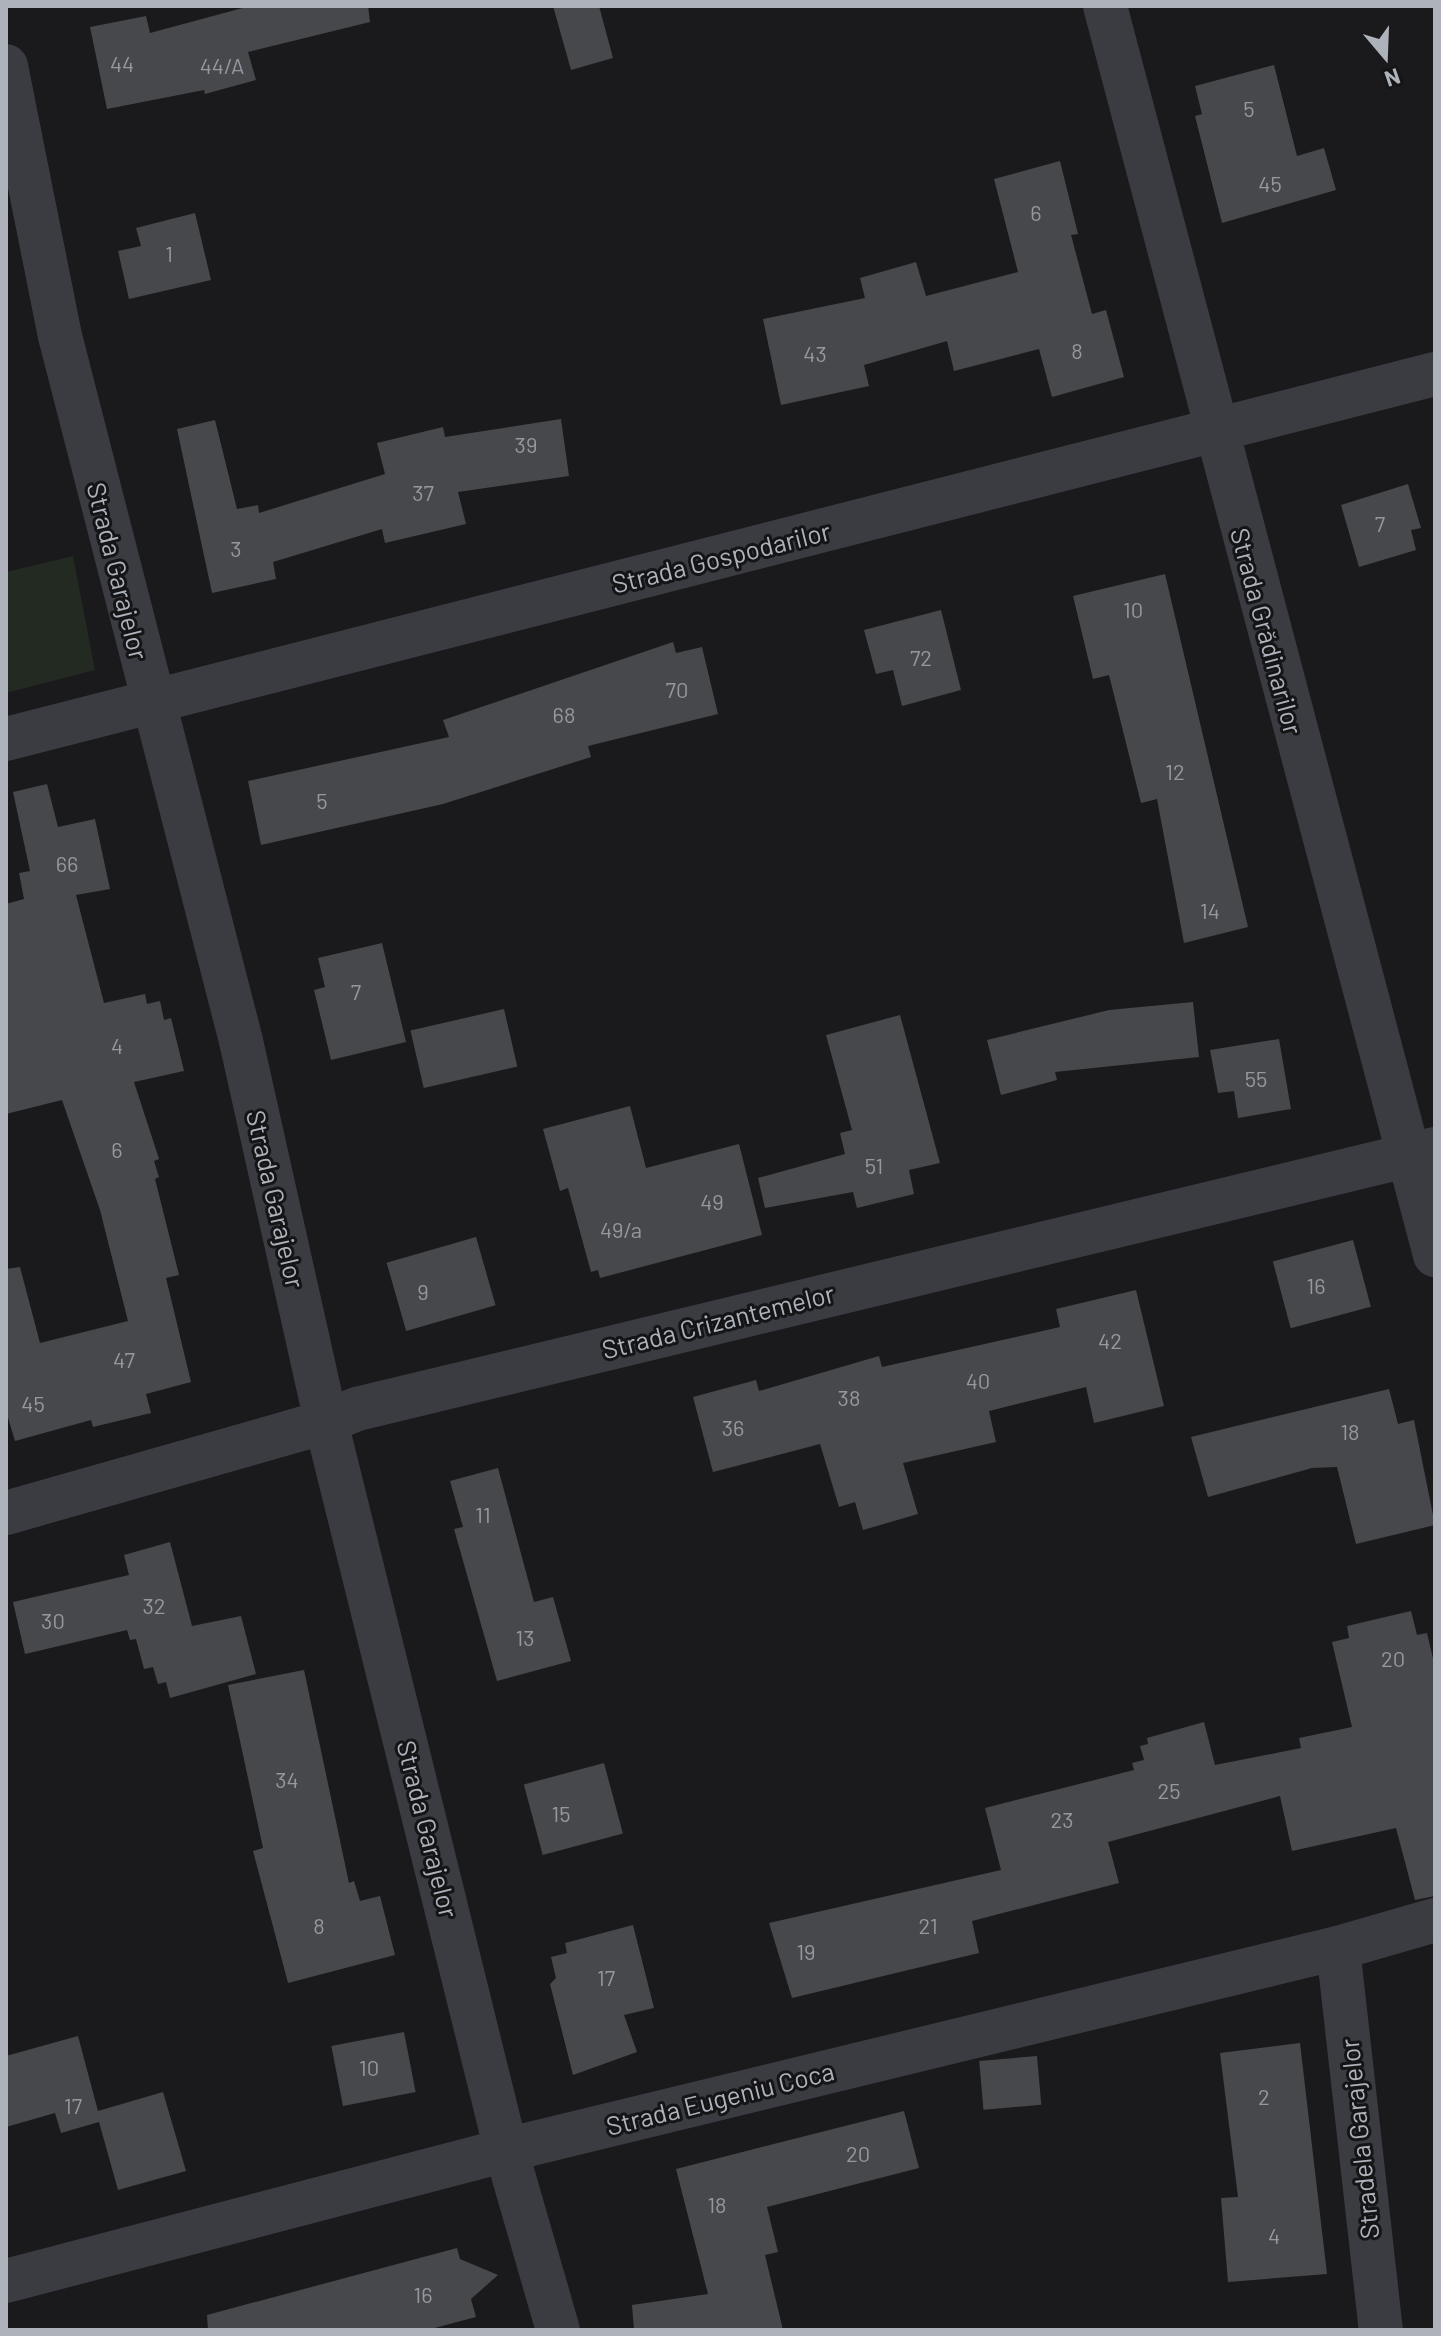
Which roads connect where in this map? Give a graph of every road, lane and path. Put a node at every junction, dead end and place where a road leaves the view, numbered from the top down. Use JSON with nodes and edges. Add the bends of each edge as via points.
{"nodes":[{"id":1,"x":1105,"y":6,"type":"edge"},
{"id":2,"x":6,"y":66,"type":"edge"},
{"id":3,"x":1435,"y":374,"type":"edge"},
{"id":4,"x":1214,"y":430,"type":"junction"},
{"id":5,"x":151,"y":703,"type":"junction"},
{"id":6,"x":6,"y":739,"type":"edge"},
{"id":7,"x":1420,"y":1152,"type":"edge"},
{"id":8,"x":1435,"y":1255,"type":"edge"},
{"id":9,"x":326,"y":1422,"type":"junction"},
{"id":10,"x":6,"y":1513,"type":"edge"},
{"id":11,"x":1435,"y":1920,"type":"edge"},
{"id":12,"x":1338,"y":1948,"type":"junction"},
{"id":13,"x":506,"y":2150,"type":"junction"},
{"id":14,"x":6,"y":2281,"type":"edge"},
{"id":15,"x":558,"y":2330,"type":"edge"},
{"id":16,"x":1381,"y":2330,"type":"edge"}],
"edges":[{"from":1,"to":4,"type":"street","name":"Strada Grădinarilor"},
{"from":2,"to":5,"type":"street","name":"Strada Garajelor","via":[[60,336]]},
{"from":3,"to":4,"type":"street","name":"Strada Gospodarilor"},
{"from":4,"to":5,"type":"street","name":"Strada Gospodarilor"},
{"from":4,"to":7,"type":"street","name":"Strada Grădinarilor"},
{"from":5,"to":6,"type":"street","name":"Strada Gospodarilor"},
{"from":5,"to":9,"type":"street","name":"Strada Garajelor","via":[[241,1041]]},
{"from":7,"to":8,"type":"street","name":"Strada Grădinarilor"},
{"from":7,"to":9,"type":"street","name":"Strada Crizantemelor","via":[[357,1409]]},
{"from":9,"to":10,"type":"street","name":"Strada Crizantemelor"},
{"from":9,"to":13,"type":"street","name":"Strada Garajelor"},
{"from":11,"to":12,"type":"street","name":"Strada Eugeniu Coca"},
{"from":12,"to":13,"type":"street","name":"Strada Eugeniu Coca"},
{"from":12,"to":16,"type":"street","name":"Stradela Garajelor"},
{"from":13,"to":14,"type":"street","name":"Strada Eugeniu Coca"},
{"from":13,"to":15,"type":"street","name":"Strada Garajelor"}]}
